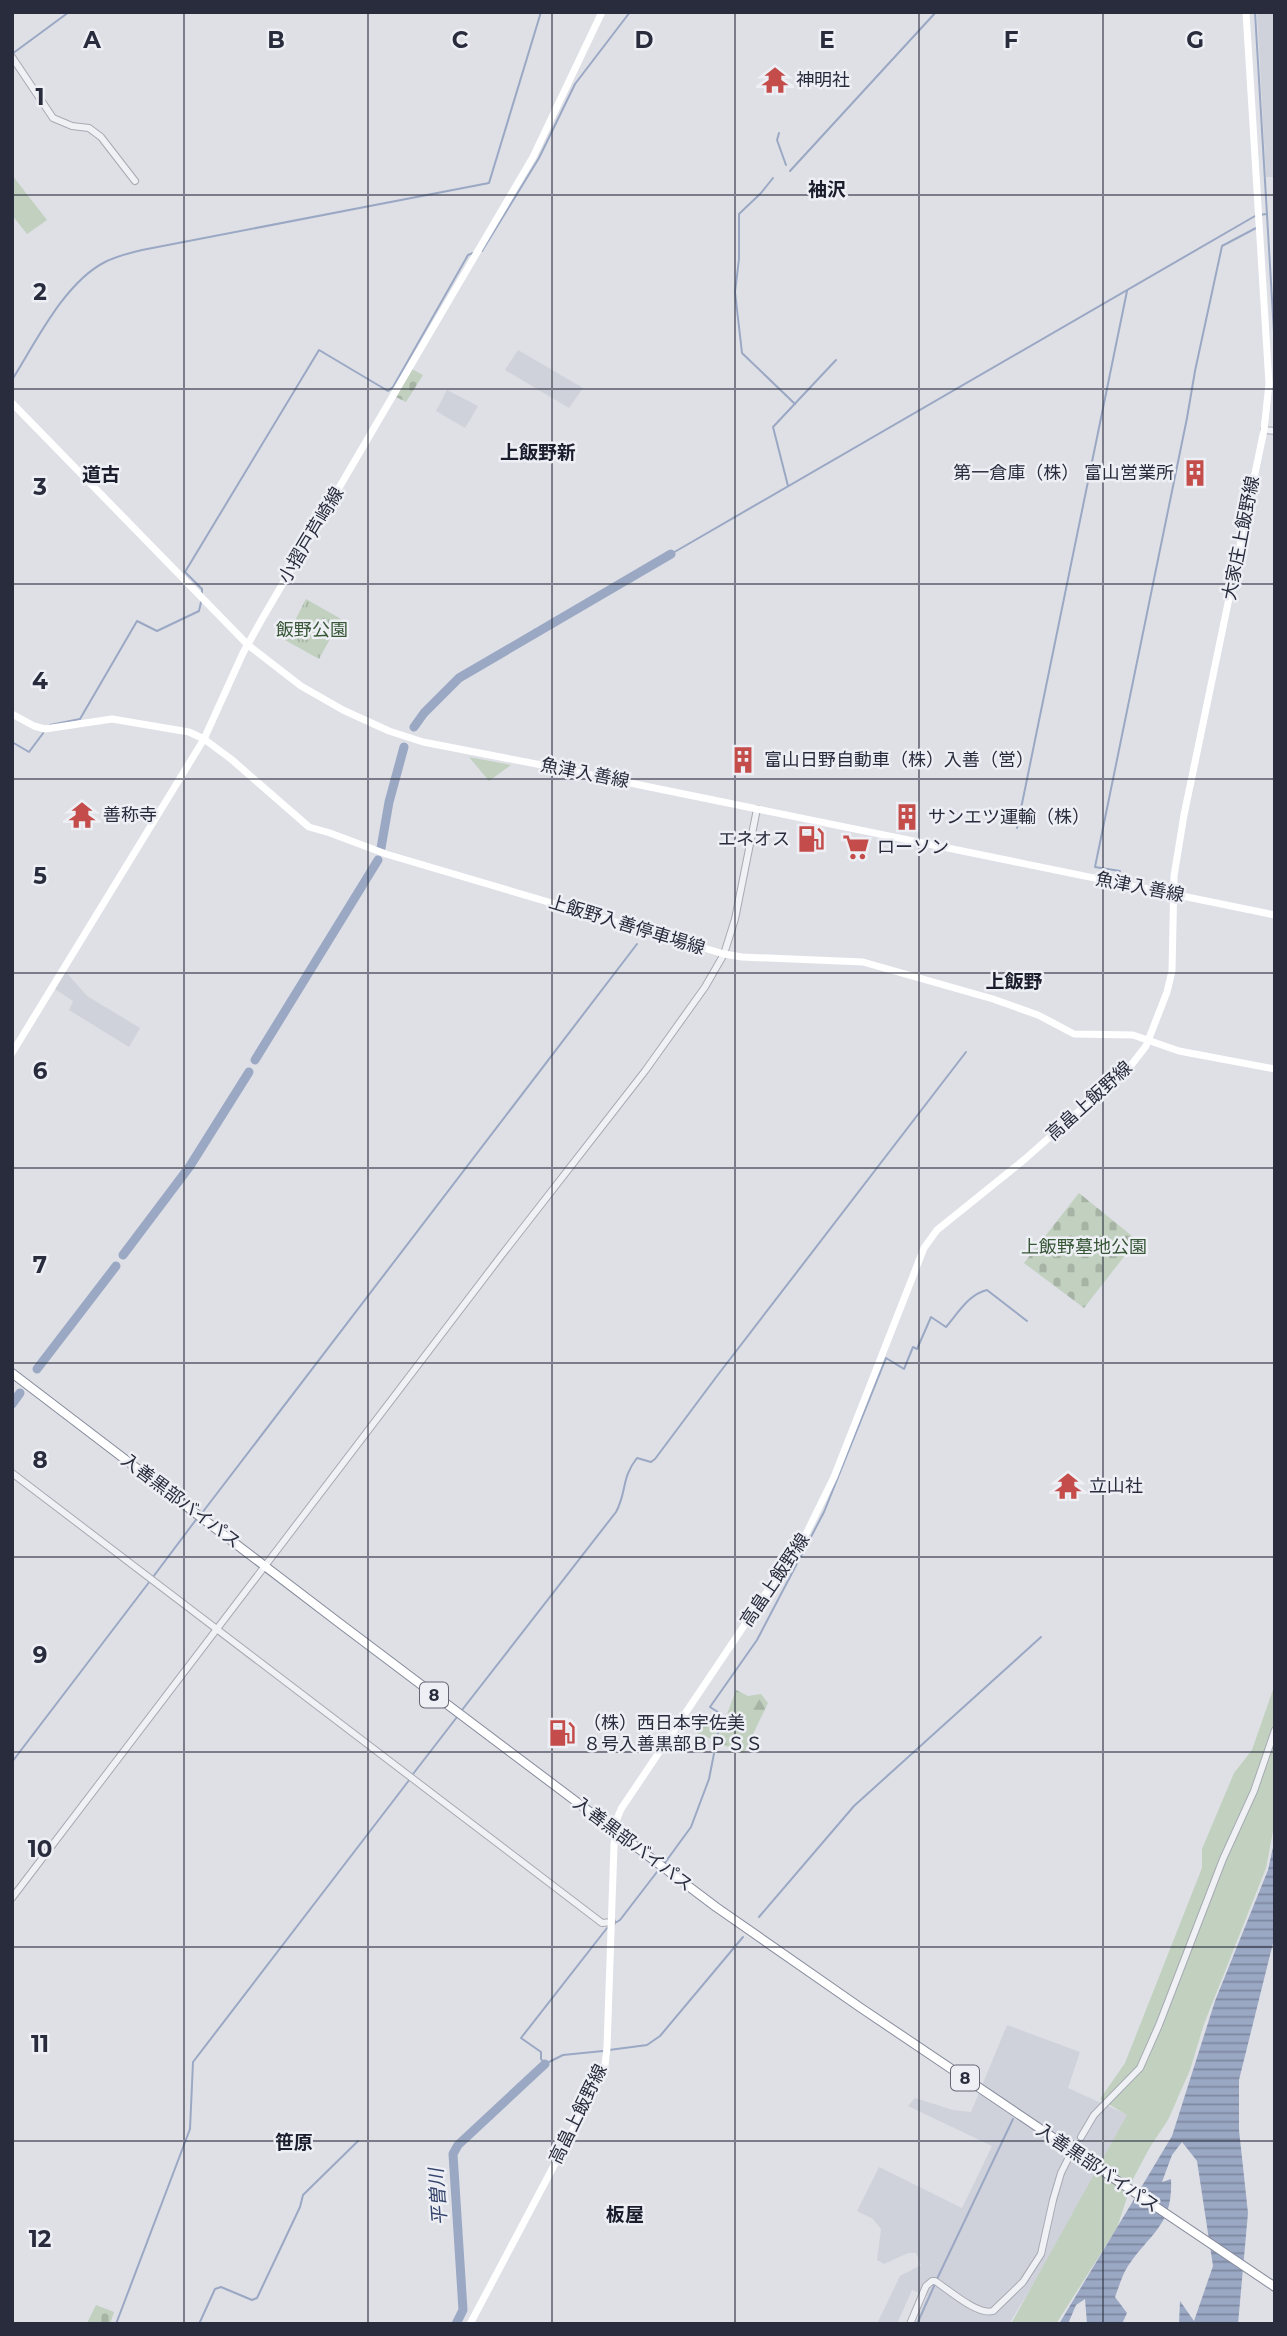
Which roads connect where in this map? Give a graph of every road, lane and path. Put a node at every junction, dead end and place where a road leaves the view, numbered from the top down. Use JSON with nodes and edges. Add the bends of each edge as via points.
{"nodes":[{"id":1,"x":602,"y":12,"type":"edge"},
{"id":2,"x":1246,"y":12,"type":"edge"},
{"id":3,"x":12,"y":57,"type":"edge"},
{"id":4,"x":135,"y":181,"type":"dead end"},
{"id":5,"x":12,"y":403,"type":"edge"},
{"id":6,"x":1264,"y":430,"type":"junction"},
{"id":7,"x":1275,"y":430,"type":"edge"},
{"id":8,"x":248,"y":645,"type":"junction"},
{"id":9,"x":12,"y":714,"type":"edge"},
{"id":10,"x":204,"y":739,"type":"junction"},
{"id":11,"x":757,"y":809,"type":"junction"},
{"id":12,"x":1173,"y":893,"type":"junction"},
{"id":13,"x":1275,"y":915,"type":"edge"},
{"id":14,"x":724,"y":954,"type":"junction"},
{"id":15,"x":1148,"y":1040,"type":"junction"},
{"id":16,"x":12,"y":1053,"type":"edge"},
{"id":17,"x":1275,"y":1069,"type":"edge"},
{"id":18,"x":12,"y":1373,"type":"edge"},
{"id":19,"x":12,"y":1473,"type":"edge"},
{"id":20,"x":266,"y":1565,"type":"junction"},
{"id":21,"x":218,"y":1629,"type":"junction"},
{"id":22,"x":1275,"y":1730,"type":"edge"},
{"id":23,"x":615,"y":1831,"type":"junction"},
{"id":24,"x":12,"y":1898,"type":"edge"},
{"id":25,"x":612,"y":1922,"type":"junction"},
{"id":26,"x":1081,"y":2137,"type":"dead end"},
{"id":27,"x":1069,"y":2153,"type":"junction"},
{"id":28,"x":1275,"y":2287,"type":"edge"},
{"id":29,"x":470,"y":2324,"type":"edge"},
{"id":30,"x":910,"y":2324,"type":"edge"}],
"edges":[{"from":1,"to":8,"type":"main road","name":"小摺戸芦崎線","via":[[533,157]]},
{"from":2,"to":6,"type":"main road","name":"大家庄上飯野線","via":[[1269,384]]},
{"from":3,"to":4,"type":"street","via":[[53,118],[89,128],[101,137]]},
{"from":5,"to":8,"type":"main road","name":"魚津入善線"},
{"from":6,"to":7,"type":"street"},
{"from":6,"to":12,"type":"main road","name":"大家庄上飯野線","via":[[1184,815]]},
{"from":8,"to":10,"type":"main road","name":"小摺戸芦崎線"},
{"from":8,"to":11,"type":"main road","name":"魚津入善線","via":[[301,686],[343,710],[423,743]]},
{"from":9,"to":10,"type":"main road","name":"上飯野入善停車場線","via":[[45,729],[112,719],[175,728]]},
{"from":10,"to":14,"type":"main road","name":"上飯野入善停車場線","via":[[309,827]]},
{"from":10,"to":16,"type":"main road","name":"小摺戸芦崎線"},
{"from":11,"to":12,"type":"main road","name":"魚津入善線"},
{"from":11,"to":14,"type":"street"},
{"from":12,"to":13,"type":"main road","name":"魚津入善線"},
{"from":12,"to":15,"type":"main road","name":"高畠上飯野線","via":[[1172,971]]},
{"from":14,"to":15,"type":"main road","name":"上飯野入善停車場線","via":[[863,962],[993,999],[1074,1034],[1133,1035]]},
{"from":14,"to":20,"type":"street","via":[[645,1071]]},
{"from":15,"to":17,"type":"main road","name":"上飯野入善停車場線","via":[[1179,1051]]},
{"from":15,"to":23,"type":"main road","name":"高畠上飯野線","via":[[1132,1064],[937,1230],[924,1248],[834,1477],[807,1532],[631,1793]]},
{"from":18,"to":20,"type":"highway","name":"入善黒部バイパス","number":"8"},
{"from":19,"to":21,"type":"street"},
{"from":20,"to":21,"type":"street"},
{"from":20,"to":23,"type":"highway","name":"入善黒部バイパス","number":"8"},
{"from":21,"to":24,"type":"street"},
{"from":21,"to":25,"type":"street","via":[[602,1923]]},
{"from":22,"to":26,"type":"street","via":[[1140,2068],[1094,2115]]},
{"from":23,"to":25,"type":"main road","name":"高畠上飯野線"},
{"from":23,"to":27,"type":"highway","name":"入善黒部バイパス","number":"8"},
{"from":25,"to":29,"type":"main road","name":"高畠上飯野線","via":[[605,2065]]},
{"from":27,"to":28,"type":"highway","name":"入善黒部バイパス","number":"8"},
{"from":27,"to":30,"type":"street","via":[[1041,2255],[1023,2282],[988,2313],[932,2281]]}]}
